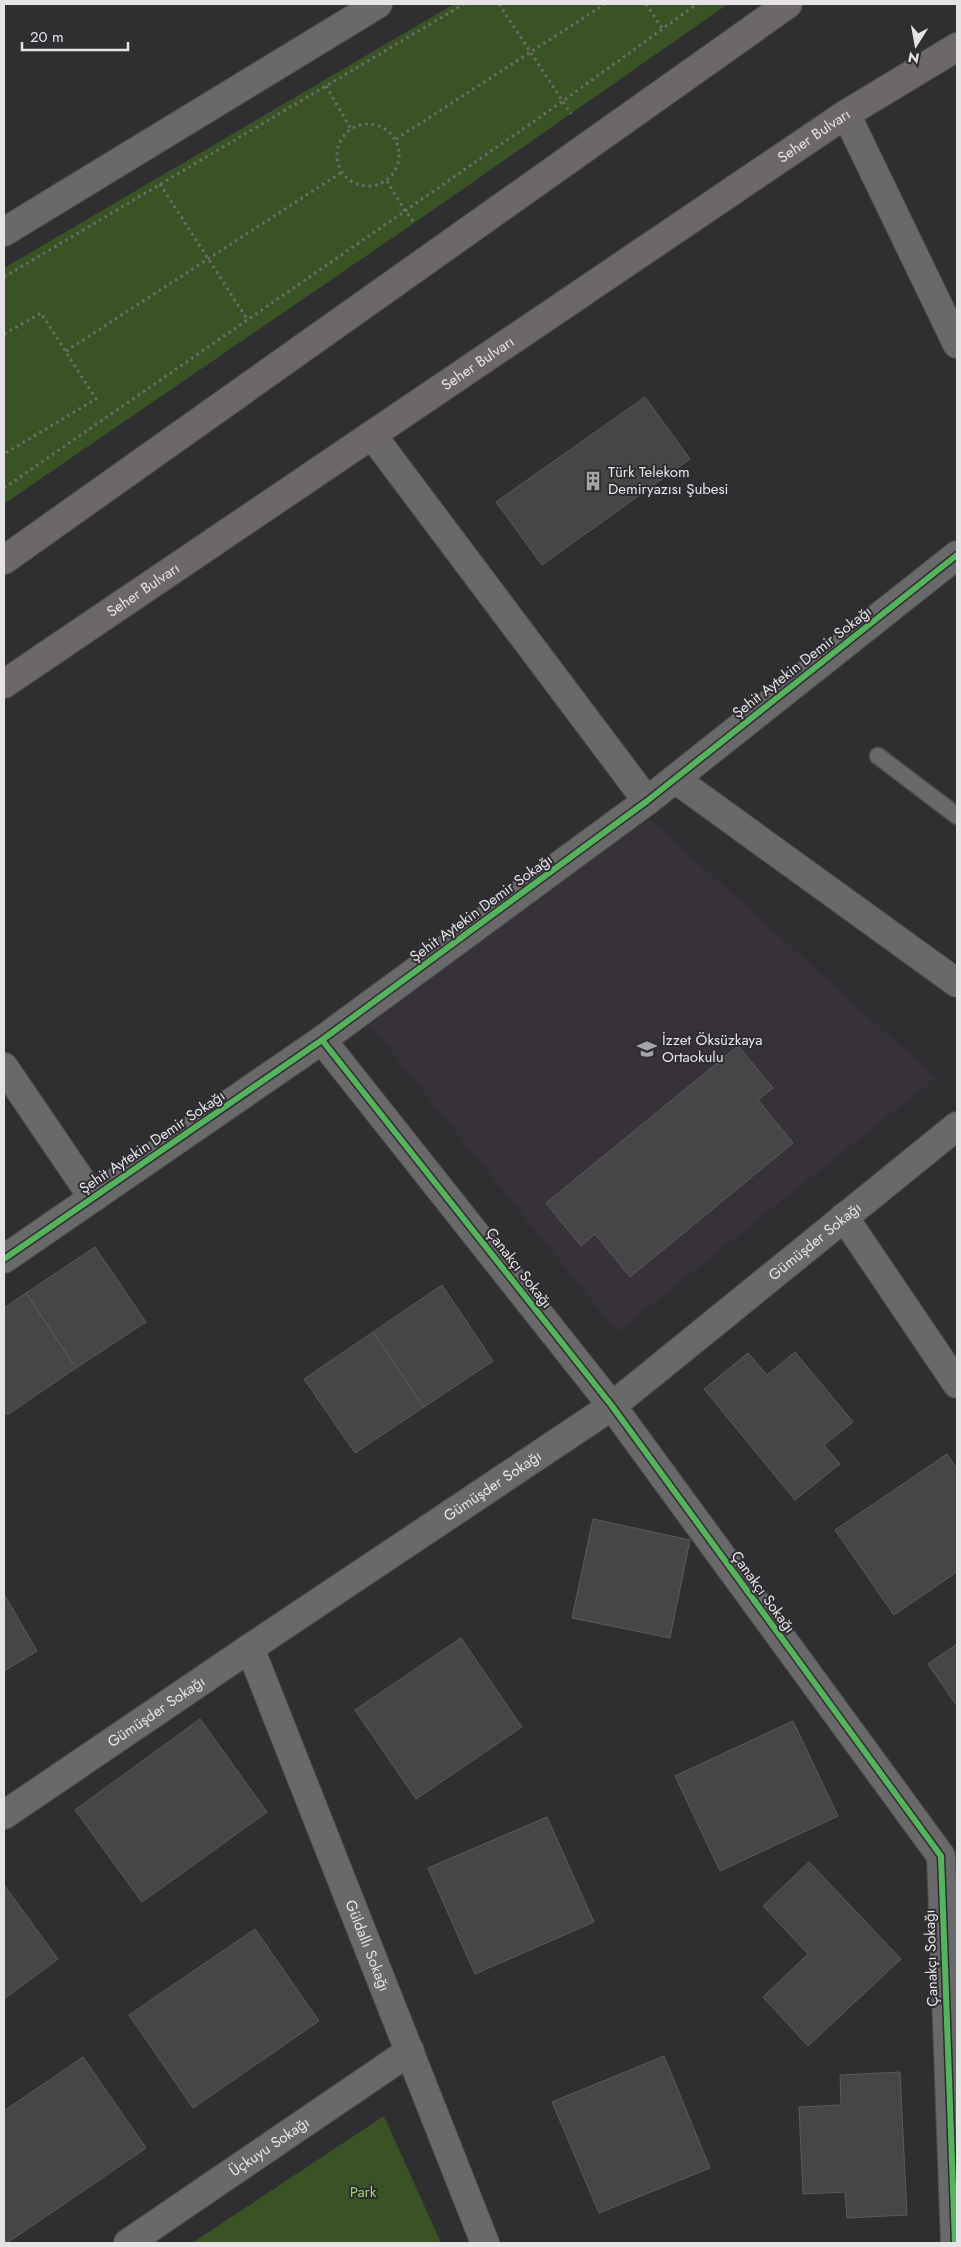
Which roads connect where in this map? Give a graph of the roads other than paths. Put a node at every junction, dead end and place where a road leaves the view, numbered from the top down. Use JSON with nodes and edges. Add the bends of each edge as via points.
{"nodes":[{"id":1,"x":378,"y":4,"type":"edge"},
{"id":2,"x":788,"y":4,"type":"edge"},
{"id":3,"x":957,"y":48,"type":"edge"},
{"id":4,"x":846,"y":114,"type":"junction"},
{"id":5,"x":4,"y":232,"type":"edge"},
{"id":6,"x":957,"y":344,"type":"edge"},
{"id":7,"x":372,"y":435,"type":"junction"},
{"id":8,"x":957,"y":555,"type":"edge"},
{"id":9,"x":4,"y":560,"type":"edge"},
{"id":10,"x":4,"y":684,"type":"edge"},
{"id":11,"x":878,"y":756,"type":"dead end"},
{"id":12,"x":675,"y":779,"type":"junction"},
{"id":13,"x":647,"y":801,"type":"junction"},
{"id":14,"x":957,"y":816,"type":"edge"},
{"id":15,"x":957,"y":983,"type":"edge"},
{"id":16,"x":322,"y":1040,"type":"junction"},
{"id":17,"x":4,"y":1067,"type":"edge"},
{"id":18,"x":957,"y":1126,"type":"edge"},
{"id":19,"x":93,"y":1198,"type":"junction"},
{"id":20,"x":844,"y":1217,"type":"junction"},
{"id":21,"x":4,"y":1259,"type":"edge"},
{"id":22,"x":957,"y":1384,"type":"edge"},
{"id":23,"x":612,"y":1406,"type":"junction"},
{"id":24,"x":250,"y":1648,"type":"junction"},
{"id":25,"x":4,"y":1815,"type":"edge"},
{"id":26,"x":410,"y":2051,"type":"junction"},
{"id":27,"x":953,"y":2130,"type":"edge"},
{"id":28,"x":128,"y":2243,"type":"edge"},
{"id":29,"x":485,"y":2243,"type":"edge"},
{"id":30,"x":955,"y":2243,"type":"edge"}],
"edges":[{"from":1,"to":5,"type":"street"},
{"from":2,"to":9,"type":"main road"},
{"from":3,"to":4,"type":"main road","name":"Seher Bulvarı"},
{"from":4,"to":6,"type":"street"},
{"from":4,"to":7,"type":"main road","name":"Seher Bulvarı"},
{"from":7,"to":10,"type":"main road","name":"Seher Bulvarı"},
{"from":7,"to":13,"type":"street"},
{"from":8,"to":12,"type":"street","name":"Şehit Aytekin Demir Sokağı"},
{"from":11,"to":14,"type":"lane"},
{"from":12,"to":13,"type":"street","name":"Şehit Aytekin Demir Sokağı"},
{"from":12,"to":15,"type":"street"},
{"from":13,"to":16,"type":"street","name":"Şehit Aytekin Demir Sokağı"},
{"from":16,"to":19,"type":"street","name":"Şehit Aytekin Demir Sokağı"},
{"from":16,"to":23,"type":"street","name":"Çanakçı Sokağı"},
{"from":17,"to":19,"type":"street"},
{"from":18,"to":20,"type":"street","name":"Gümüşder Sokağı"},
{"from":19,"to":21,"type":"street","name":"Şehit Aytekin Demir Sokağı"},
{"from":20,"to":22,"type":"street"},
{"from":20,"to":23,"type":"street","name":"Gümüşder Sokağı"},
{"from":23,"to":24,"type":"street","name":"Gümüşder Sokağı"},
{"from":23,"to":27,"type":"street","name":"Çanakçı Sokağı","via":[[941,1856]]},
{"from":24,"to":25,"type":"street","name":"Gümüşder Sokağı"},
{"from":24,"to":26,"type":"street","name":"Güldallı Sokağı"},
{"from":26,"to":28,"type":"street","name":"Üçkuyu Sokağı"},
{"from":26,"to":29,"type":"street","name":"Güldallı Sokağı"},
{"from":27,"to":30,"type":"street","name":"Çanakçı Sokağı"}]}
